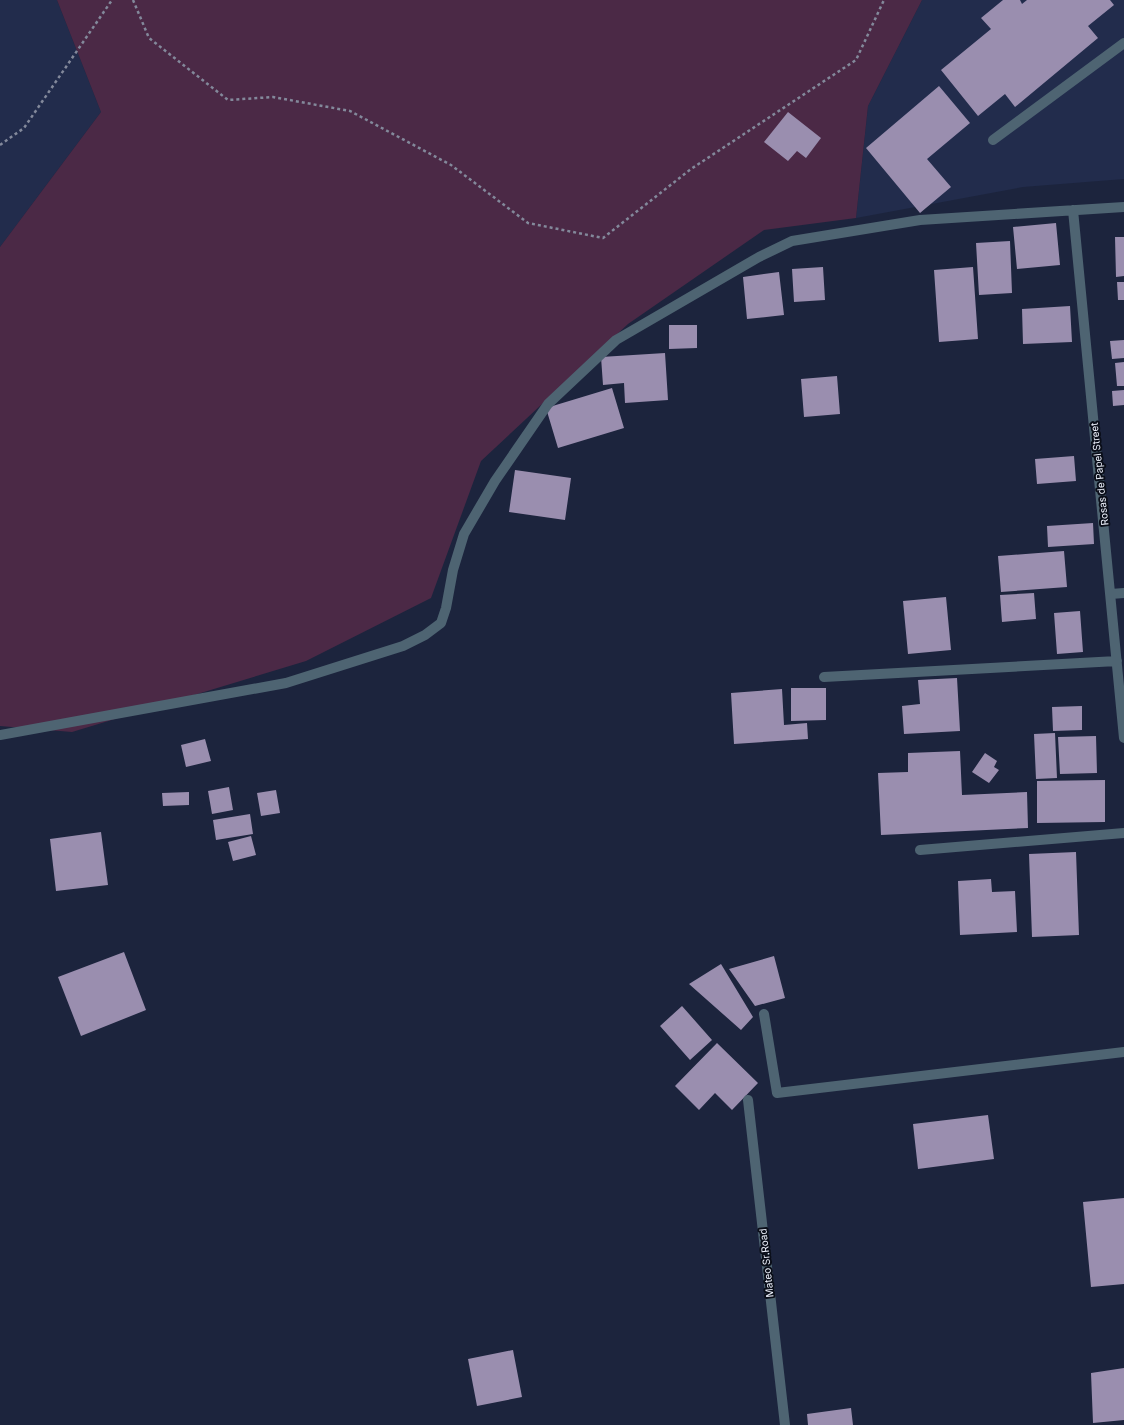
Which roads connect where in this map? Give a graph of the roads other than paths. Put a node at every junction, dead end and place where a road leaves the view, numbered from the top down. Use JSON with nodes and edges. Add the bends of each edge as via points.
{"nodes":[{"id":1,"x":1124,"y":43,"type":"edge"},
{"id":2,"x":993,"y":140,"type":"dead end"},
{"id":3,"x":1124,"y":207,"type":"edge"},
{"id":4,"x":1073,"y":210,"type":"junction"},
{"id":5,"x":1124,"y":593,"type":"edge"},
{"id":6,"x":1111,"y":594,"type":"junction"},
{"id":7,"x":1117,"y":661,"type":"junction"},
{"id":8,"x":824,"y":677,"type":"dead end"},
{"id":9,"x":0,"y":735,"type":"edge"},
{"id":10,"x":1124,"y":738,"type":"edge"},
{"id":11,"x":1124,"y":832,"type":"edge"},
{"id":12,"x":920,"y":850,"type":"dead end"},
{"id":13,"x":764,"y":1014,"type":"dead end"},
{"id":14,"x":1124,"y":1052,"type":"edge"},
{"id":15,"x":748,"y":1100,"type":"dead end"},
{"id":16,"x":785,"y":1425,"type":"edge"}],
"edges":[{"from":1,"to":2,"type":"street"},
{"from":3,"to":4,"type":"street"},
{"from":4,"to":6,"type":"street","name":"Rosas de Papel Street"},
{"from":4,"to":9,"type":"street","via":[[920,220],[792,241],[759,257],[616,340],[548,404],[495,481],[464,534],[441,623],[403,646],[286,683]]},
{"from":5,"to":6,"type":"street"},
{"from":6,"to":7,"type":"street","name":"Rosas de Papel Street"},
{"from":7,"to":8,"type":"street"},
{"from":7,"to":10,"type":"street","name":"Rosas de Papel Street"},
{"from":11,"to":12,"type":"street"},
{"from":13,"to":14,"type":"street","via":[[777,1094]]},
{"from":15,"to":16,"type":"street","name":"Mateo Sr.Road"}]}
